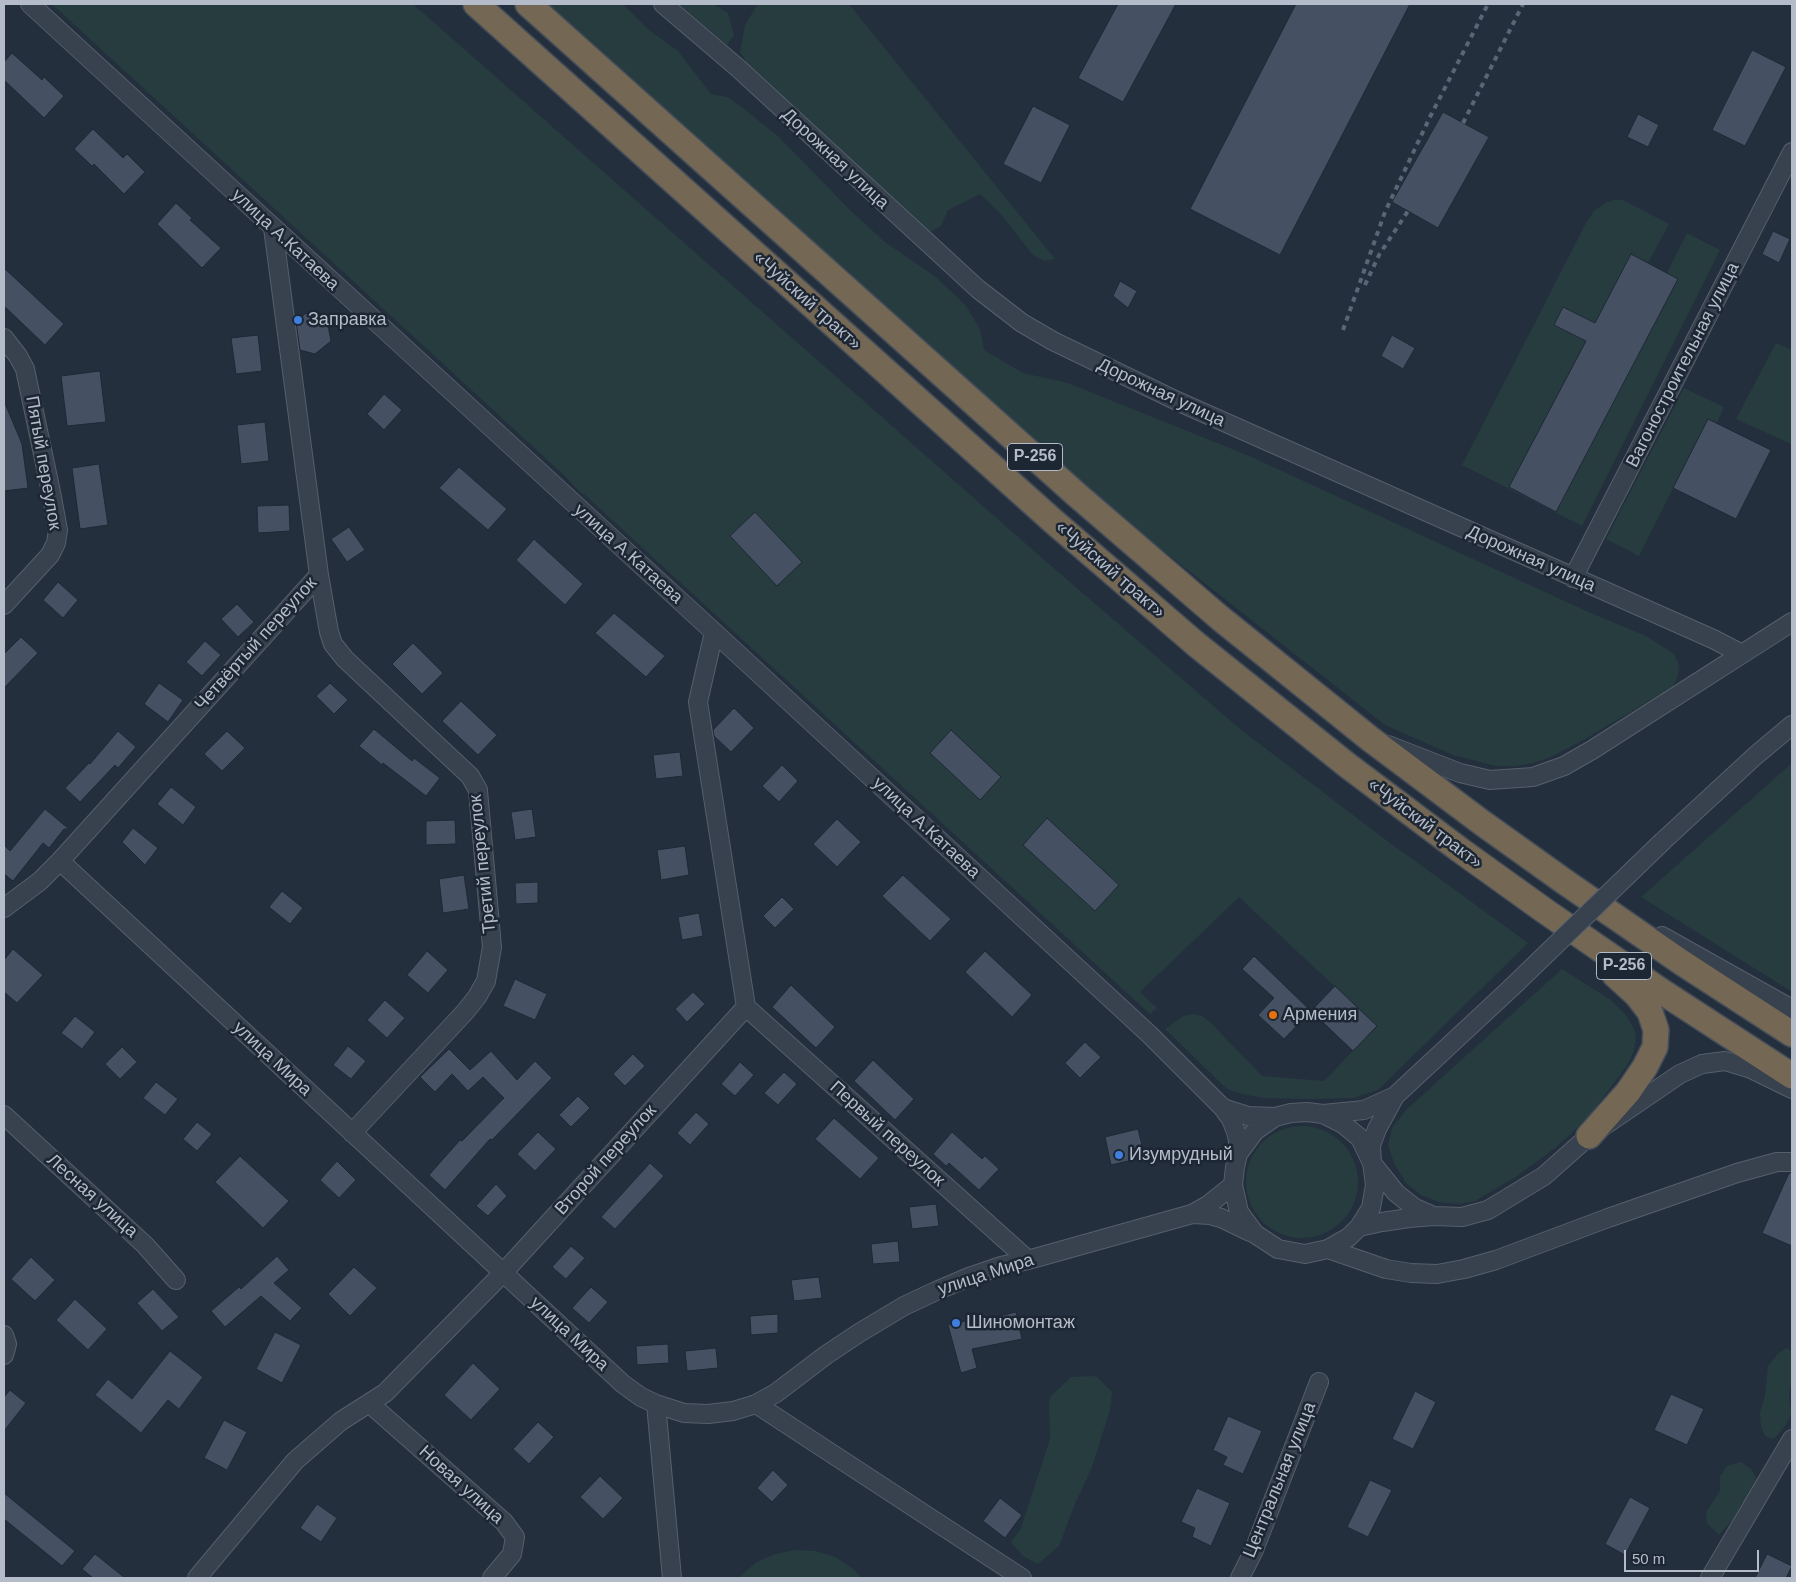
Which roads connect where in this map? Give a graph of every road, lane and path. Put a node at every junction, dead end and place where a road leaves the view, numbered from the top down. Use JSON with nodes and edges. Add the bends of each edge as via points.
{"nodes":[{"id":1,"x":30,"y":4,"type":"edge"},
{"id":2,"x":476,"y":4,"type":"edge"},
{"id":3,"x":528,"y":4,"type":"edge"},
{"id":4,"x":663,"y":4,"type":"edge"},
{"id":5,"x":1792,"y":152,"type":"edge"},
{"id":6,"x":273,"y":228,"type":"junction"},
{"id":7,"x":4,"y":338,"type":"edge"},
{"id":8,"x":320,"y":575,"type":"junction"},
{"id":9,"x":1573,"y":578,"type":"junction"},
{"id":10,"x":4,"y":605,"type":"edge"},
{"id":11,"x":1792,"y":622,"type":"edge"},
{"id":12,"x":714,"y":632,"type":"junction"},
{"id":13,"x":1742,"y":654,"type":"junction"},
{"id":14,"x":1792,"y":725,"type":"edge"},
{"id":15,"x":1369,"y":738,"type":"junction"},
{"id":16,"x":60,"y":861,"type":"junction"},
{"id":17,"x":1565,"y":882,"type":"junction"},
{"id":18,"x":4,"y":908,"type":"edge"},
{"id":19,"x":1544,"y":911,"type":"junction"},
{"id":20,"x":746,"y":1007,"type":"junction"},
{"id":21,"x":1792,"y":1009,"type":"edge"},
{"id":22,"x":1792,"y":1034,"type":"edge"},
{"id":23,"x":1792,"y":1076,"type":"edge"},
{"id":24,"x":1792,"y":1090,"type":"edge"},
{"id":25,"x":1396,"y":1096,"type":"junction"},
{"id":26,"x":1223,"y":1108,"type":"junction"},
{"id":27,"x":1323,"y":1114,"type":"junction"},
{"id":28,"x":4,"y":1115,"type":"edge"},
{"id":29,"x":1276,"y":1118,"type":"junction"},
{"id":30,"x":352,"y":1133,"type":"junction"},
{"id":31,"x":1589,"y":1136,"type":"junction"},
{"id":32,"x":1238,"y":1154,"type":"junction"},
{"id":33,"x":1792,"y":1162,"type":"edge"},
{"id":34,"x":1372,"y":1163,"type":"junction"},
{"id":35,"x":1233,"y":1185,"type":"junction"},
{"id":36,"x":1192,"y":1214,"type":"junction"},
{"id":37,"x":1434,"y":1216,"type":"junction"},
{"id":38,"x":1359,"y":1228,"type":"junction"},
{"id":39,"x":1255,"y":1234,"type":"junction"},
{"id":40,"x":1328,"y":1250,"type":"junction"},
{"id":41,"x":1028,"y":1260,"type":"junction"},
{"id":42,"x":503,"y":1273,"type":"junction"},
{"id":43,"x":176,"y":1280,"type":"dead end"},
{"id":44,"x":4,"y":1335,"type":"edge"},
{"id":45,"x":4,"y":1355,"type":"edge"},
{"id":46,"x":1319,"y":1382,"type":"dead end"},
{"id":47,"x":369,"y":1404,"type":"junction"},
{"id":48,"x":656,"y":1404,"type":"junction"},
{"id":49,"x":756,"y":1404,"type":"junction"},
{"id":50,"x":1792,"y":1439,"type":"edge"},
{"id":51,"x":197,"y":1578,"type":"edge"},
{"id":52,"x":492,"y":1578,"type":"edge"},
{"id":53,"x":672,"y":1578,"type":"edge"},
{"id":54,"x":1022,"y":1578,"type":"edge"},
{"id":55,"x":1240,"y":1578,"type":"edge"},
{"id":56,"x":1710,"y":1578,"type":"edge"}],
"edges":[{"from":1,"to":6,"type":"street","name":"улица А.Катаева"},
{"from":2,"to":19,"type":"highway","name":"«Чуйский тракт»","number":"Р-256","via":[[1053,521],[1197,645],[1347,765]]},
{"from":3,"to":15,"type":"highway","name":"«Чуйский тракт»","number":"Р-256","via":[[1077,495],[1220,618]]},
{"from":4,"to":9,"type":"street","name":"Дорожная улица","via":[[738,68],[978,289],[1022,323],[1177,401]]},
{"from":5,"to":9,"type":"street","name":"Вагоностроительная улица"},
{"from":6,"to":8,"type":"street","name":"Четвёртый переулок"},
{"from":6,"to":12,"type":"street","name":"улица А.Катаева"},
{"from":7,"to":10,"type":"street","name":"Пятый переулок","via":[[25,369],[58,530],[50,555]]},
{"from":8,"to":16,"type":"street","name":"Четвёртый переулок"},
{"from":8,"to":30,"type":"street","name":"Третий переулок","via":[[329,632],[338,652],[470,776],[478,790],[492,947],[486,981],[477,997]]},
{"from":9,"to":13,"type":"street","name":"Дорожная улица"},
{"from":11,"to":13,"type":"street"},
{"from":12,"to":20,"type":"street","via":[[698,702]]},
{"from":12,"to":26,"type":"street","name":"улица А.Катаева","via":[[1150,1036]]},
{"from":13,"to":15,"type":"street","via":[[1592,750],[1564,766],[1533,777],[1496,780],[1468,775]]},
{"from":14,"to":25,"type":"street","bridge":true,"via":[[1663,841]]},
{"from":15,"to":17,"type":"highway","name":"«Чуйский тракт»","number":"Р-256"},
{"from":16,"to":18,"type":"street","name":"Четвёртый переулок"},
{"from":16,"to":30,"type":"street","name":"улица Мира"},
{"from":17,"to":21,"type":"street"},
{"from":17,"to":22,"type":"highway","name":"«Чуйский тракт»","number":"Р-256"},
{"from":19,"to":23,"type":"highway","name":"«Чуйский тракт»","number":"Р-256"},
{"from":19,"to":31,"type":"highway","via":[[1637,995],[1650,1012],[1656,1030],[1655,1047],[1646,1067]]},
{"from":20,"to":41,"type":"street","name":"Первый переулок"},
{"from":20,"to":42,"type":"street","name":"Второй переулок"},
{"from":24,"to":31,"type":"street","via":[[1751,1069],[1725,1061],[1702,1064],[1680,1074]]},
{"from":25,"to":27,"type":"street","via":[[1364,1110]]},
{"from":25,"to":34,"type":"street","via":[[1371,1145]]},
{"from":26,"to":29,"type":"street","via":[[1248,1116]]},
{"from":26,"to":32,"type":"street","via":[[1236,1132]]},
{"from":27,"to":29,"type":"street","via":[[1299,1112]]},
{"from":27,"to":34,"type":"street","via":[[1344,1124],[1360,1138]]},
{"from":28,"to":43,"type":"street","name":"Лесная улица","via":[[145,1244]]},
{"from":29,"to":32,"type":"street","via":[[1256,1130]]},
{"from":30,"to":42,"type":"street","name":"улица Мира"},
{"from":31,"to":37,"type":"street","via":[[1544,1176],[1488,1210],[1462,1217]]},
{"from":32,"to":35,"type":"street"},
{"from":33,"to":40,"type":"street","via":[[1777,1162],[1737,1174],[1464,1270],[1411,1273],[1378,1267]]},
{"from":34,"to":37,"type":"street","via":[[1396,1193],[1415,1208]]},
{"from":34,"to":38,"type":"street","via":[[1375,1185],[1370,1208]]},
{"from":35,"to":36,"type":"street","name":"улица Мира"},
{"from":35,"to":39,"type":"street","via":[[1239,1212]]},
{"from":36,"to":39,"type":"street","name":"улица Мира","via":[[1221,1218]]},
{"from":36,"to":41,"type":"street","name":"улица Мира"},
{"from":37,"to":38,"type":"street"},
{"from":38,"to":40,"type":"street"},
{"from":39,"to":40,"type":"street","via":[[1278,1249],[1305,1254]]},
{"from":41,"to":49,"type":"street","name":"улица Мира","via":[[969,1277],[904,1306],[832,1350],[776,1393]]},
{"from":42,"to":47,"type":"street","name":"Второй переулок","via":[[385,1392]]},
{"from":42,"to":48,"type":"street","name":"улица Мира","via":[[623,1384]]},
{"from":44,"to":45,"type":"street","via":[[7,1344]]},
{"from":46,"to":55,"type":"street","name":"Центральная улица","via":[[1254,1550]]},
{"from":47,"to":51,"type":"street","name":"Второй переулок","via":[[341,1422],[295,1460]]},
{"from":47,"to":52,"type":"street","name":"Новая улица","via":[[504,1522],[514,1537],[512,1554]]},
{"from":48,"to":49,"type":"street","name":"улица Мира","via":[[684,1413],[708,1414]]},
{"from":48,"to":53,"type":"street"},
{"from":49,"to":54,"type":"street"},
{"from":50,"to":56,"type":"street"}]}
